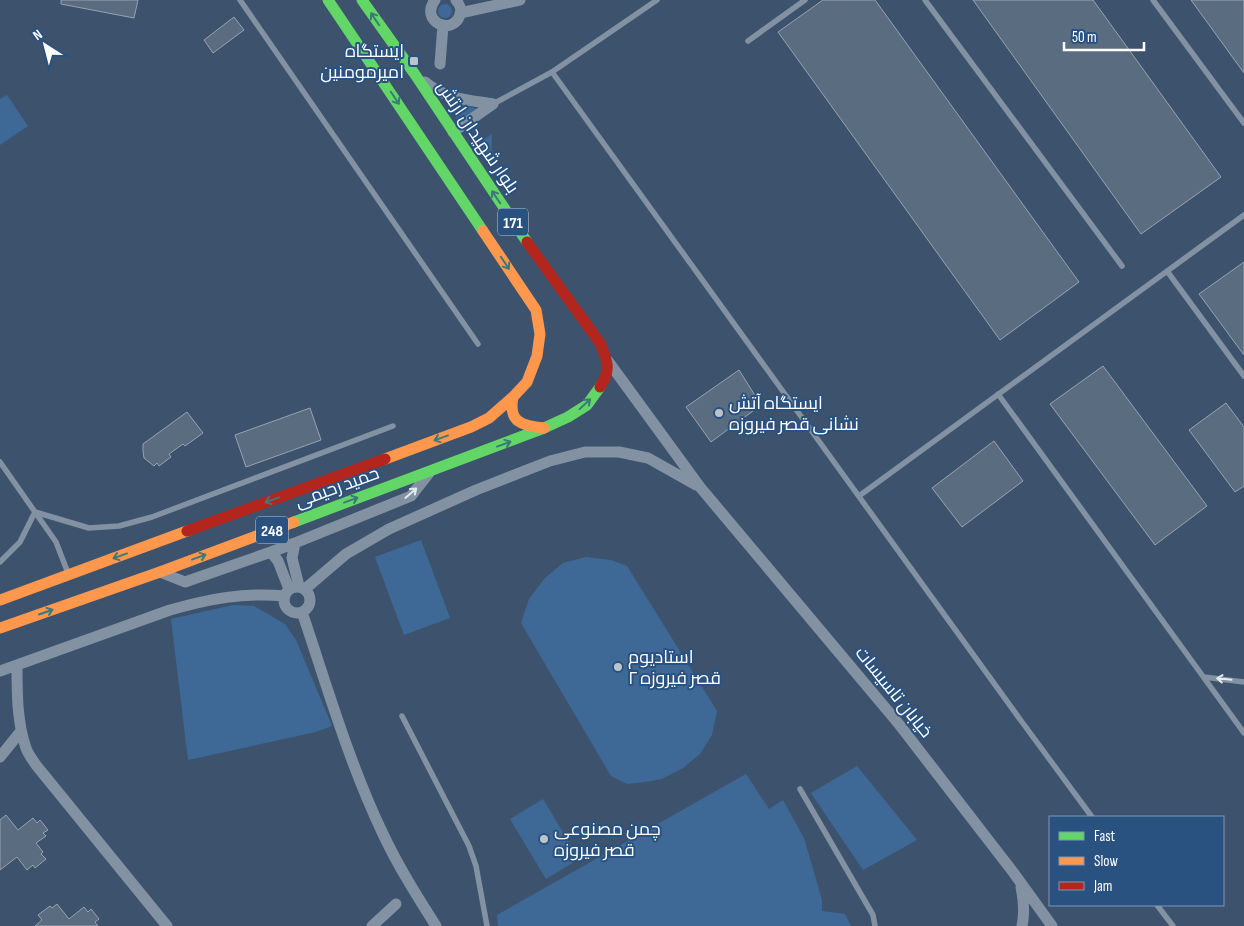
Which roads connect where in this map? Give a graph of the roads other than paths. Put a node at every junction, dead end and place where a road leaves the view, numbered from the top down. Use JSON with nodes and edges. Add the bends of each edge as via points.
{"nodes":[{"id":1,"x":240,"y":0,"type":"edge"},
{"id":2,"x":328,"y":0,"type":"edge"},
{"id":3,"x":362,"y":0,"type":"edge"},
{"id":4,"x":456,"y":0,"type":"edge"},
{"id":5,"x":520,"y":0,"type":"edge"},
{"id":6,"x":656,"y":0,"type":"edge"},
{"id":7,"x":805,"y":0,"type":"edge"},
{"id":8,"x":924,"y":0,"type":"edge"},
{"id":9,"x":1153,"y":0,"type":"edge"},
{"id":10,"x":434,"y":1,"type":"edge"},
{"id":11,"x":460,"y":12,"type":"junction"},
{"id":12,"x":443,"y":26,"type":"junction"},
{"id":13,"x":748,"y":41,"type":"dead end"},
{"id":14,"x":440,"y":64,"type":"dead end"},
{"id":15,"x":552,"y":72,"type":"junction"},
{"id":16,"x":414,"y":73,"type":"junction"},
{"id":17,"x":493,"y":104,"type":"junction"},
{"id":18,"x":1244,"y":123,"type":"edge"},
{"id":19,"x":453,"y":132,"type":"junction"},
{"id":20,"x":1244,"y":215,"type":"edge"},
{"id":21,"x":1122,"y":266,"type":"dead end"},
{"id":22,"x":547,"y":269,"type":"junction"},
{"id":23,"x":1167,"y":271,"type":"junction"},
{"id":24,"x":524,"y":292,"type":"junction"},
{"id":25,"x":478,"y":344,"type":"dead end"},
{"id":26,"x":608,"y":361,"type":"junction"},
{"id":27,"x":1244,"y":376,"type":"edge"},
{"id":28,"x":998,"y":394,"type":"junction"},
{"id":29,"x":514,"y":398,"type":"junction"},
{"id":30,"x":393,"y":426,"type":"dead end"},
{"id":31,"x":544,"y":428,"type":"junction"},
{"id":32,"x":0,"y":462,"type":"edge"},
{"id":33,"x":431,"y":471,"type":"junction"},
{"id":34,"x":700,"y":487,"type":"junction"},
{"id":35,"x":859,"y":496,"type":"junction"},
{"id":36,"x":35,"y":512,"type":"junction"},
{"id":37,"x":295,"y":543,"type":"junction"},
{"id":38,"x":271,"y":552,"type":"junction"},
{"id":39,"x":0,"y":562,"type":"edge"},
{"id":40,"x":160,"y":572,"type":"junction"},
{"id":41,"x":69,"y":575,"type":"junction"},
{"id":42,"x":294,"y":590,"type":"junction"},
{"id":43,"x":0,"y":600,"type":"edge"},
{"id":44,"x":302,"y":612,"type":"junction"},
{"id":45,"x":0,"y":628,"type":"edge"},
{"id":46,"x":16,"y":666,"type":"junction"},
{"id":47,"x":0,"y":671,"type":"edge"},
{"id":48,"x":1204,"y":677,"type":"junction"},
{"id":49,"x":1244,"y":682,"type":"edge"},
{"id":50,"x":402,"y":716,"type":"dead end"},
{"id":51,"x":21,"y":731,"type":"junction"},
{"id":52,"x":1244,"y":733,"type":"edge"},
{"id":53,"x":0,"y":757,"type":"edge"},
{"id":54,"x":800,"y":789,"type":"dead end"},
{"id":55,"x":1091,"y":816,"type":"edge"},
{"id":56,"x":1013,"y":872,"type":"junction"},
{"id":57,"x":396,"y":904,"type":"dead end"},
{"id":58,"x":1158,"y":906,"type":"edge"},
{"id":59,"x":167,"y":926,"type":"edge"},
{"id":60,"x":372,"y":926,"type":"edge"},
{"id":61,"x":436,"y":926,"type":"edge"},
{"id":62,"x":487,"y":926,"type":"edge"},
{"id":63,"x":875,"y":926,"type":"edge"},
{"id":64,"x":1022,"y":926,"type":"edge"},
{"id":65,"x":1052,"y":926,"type":"edge"},
{"id":66,"x":1173,"y":926,"type":"edge"}],
"edges":[{"from":1,"to":25,"type":"lane"},
{"from":2,"to":24,"type":"main road","number":"171","one_way":true},
{"from":16,"to":3,"type":"main road","name":"بلوار شهیدان ارتش","number":"171","one_way":true},
{"from":4,"to":11,"type":"street"},
{"from":5,"to":11,"type":"street"},
{"from":6,"to":15,"type":"lane"},
{"from":7,"to":13,"type":"lane"},
{"from":8,"to":21,"type":"lane"},
{"from":9,"to":18,"type":"lane"},
{"from":10,"to":12,"type":"street","via":[[431,16]]},
{"from":11,"to":12,"type":"street","via":[[456,21]]},
{"from":12,"to":14,"type":"street"},
{"from":15,"to":17,"type":"lane"},
{"from":15,"to":35,"type":"lane"},
{"from":16,"to":17,"type":"street","via":[[446,96]]},
{"from":16,"to":19,"type":"main road","name":"بلوار شهیدان ارتش","number":"171"},
{"from":17,"to":19,"type":"street"},
{"from":22,"to":19,"type":"main road","name":"بلوار شهیدان ارتش","number":"171","one_way":true},
{"from":20,"to":23,"type":"lane"},
{"from":22,"to":24,"type":"main road","via":[[538,266],[527,271],[523,279]]},
{"from":22,"to":26,"type":"main road","name":"بلوار شهیدان ارتش","number":"171","via":[[600,343]]},
{"from":23,"to":27,"type":"lane"},
{"from":23,"to":28,"type":"lane"},
{"from":24,"to":29,"type":"main road","number":"171","via":[[536,310],[540,334],[537,356],[527,382]]},
{"from":31,"to":26,"type":"main road","one_way":true,"via":[[587,405],[604,380]]},
{"from":26,"to":34,"type":"street","name":"خیابان تاسیسات"},
{"from":28,"to":35,"type":"lane"},
{"from":28,"to":48,"type":"lane"},
{"from":29,"to":31,"type":"main road","via":[[511,404],[515,420],[532,428]]},
{"from":29,"to":41,"type":"main road","name":"حمید رحیمی","number":"248","one_way":true,"via":[[489,418],[471,426]]},
{"from":30,"to":36,"type":"lane","via":[[119,526],[89,528]]},
{"from":33,"to":31,"type":"main road","name":"حمید رحیمی","number":"248","one_way":true},
{"from":32,"to":36,"type":"lane"},
{"from":37,"to":33,"type":"street","one_way":true,"via":[[411,496]]},
{"from":40,"to":33,"type":"main road","name":"حمید رحیمی","number":"248","one_way":true},
{"from":34,"to":42,"type":"street","via":[[648,458],[619,452],[585,452],[550,461],[476,490],[389,529]]},
{"from":34,"to":56,"type":"street","name":"خیابان تاسیسات","via":[[898,723]]},
{"from":35,"to":55,"type":"lane"},
{"from":36,"to":39,"type":"lane","via":[[20,542]]},
{"from":36,"to":41,"type":"lane","via":[[56,542]]},
{"from":37,"to":38,"type":"street"},
{"from":37,"to":42,"type":"street","via":[[292,558]]},
{"from":38,"to":40,"type":"street","via":[[185,582]]},
{"from":38,"to":42,"type":"street"},
{"from":45,"to":40,"type":"main road","name":"حمید رحیمی","number":"248","one_way":true},
{"from":41,"to":43,"type":"main road","name":"حمید رحیمی","number":"248"},
{"from":42,"to":44,"type":"street","via":[[310,597]]},
{"from":42,"to":44,"type":"street","via":[[285,604],[290,611]]},
{"from":42,"to":46,"type":"street","via":[[219,598],[170,610]]},
{"from":44,"to":61,"type":"street","via":[[361,784],[407,880]]},
{"from":46,"to":47,"type":"street"},
{"from":46,"to":51,"type":"street"},
{"from":49,"to":48,"type":"lane","one_way":true},
{"from":48,"to":52,"type":"lane"},
{"from":50,"to":62,"type":"lane","via":[[469,846],[478,874]]},
{"from":51,"to":53,"type":"street"},
{"from":51,"to":59,"type":"street","via":[[36,765]]},
{"from":54,"to":63,"type":"lane","via":[[873,915]]},
{"from":56,"to":64,"type":"street","via":[[1024,900]]},
{"from":56,"to":65,"type":"street","name":"خیابان تاسیسات"},
{"from":57,"to":60,"type":"street"},
{"from":58,"to":66,"type":"lane"}]}
